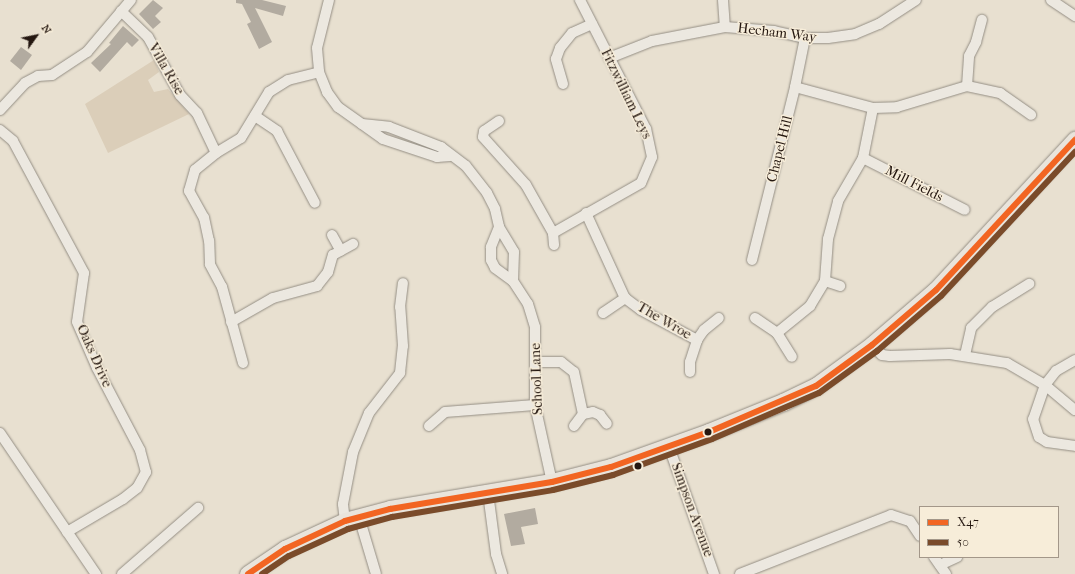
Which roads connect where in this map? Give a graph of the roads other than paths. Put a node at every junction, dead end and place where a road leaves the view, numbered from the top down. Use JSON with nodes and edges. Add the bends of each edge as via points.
{"nodes":[{"id":1,"x":131,"y":0,"type":"edge"},
{"id":2,"x":330,"y":0,"type":"edge"},
{"id":3,"x":580,"y":0,"type":"edge"},
{"id":4,"x":723,"y":0,"type":"edge"},
{"id":5,"x":916,"y":0,"type":"edge"},
{"id":6,"x":1051,"y":0,"type":"edge"},
{"id":7,"x":121,"y":11,"type":"junction"},
{"id":8,"x":1075,"y":16,"type":"edge"},
{"id":9,"x":982,"y":20,"type":"dead end"},
{"id":10,"x":592,"y":24,"type":"junction"},
{"id":11,"x":725,"y":27,"type":"junction"},
{"id":12,"x":805,"y":38,"type":"junction"},
{"id":13,"x":609,"y":58,"type":"junction"},
{"id":14,"x":319,"y":72,"type":"junction"},
{"id":15,"x":563,"y":84,"type":"dead end"},
{"id":16,"x":967,"y":86,"type":"junction"},
{"id":17,"x":795,"y":87,"type":"junction"},
{"id":18,"x":874,"y":108,"type":"junction"},
{"id":19,"x":0,"y":110,"type":"edge"},
{"id":20,"x":1031,"y":115,"type":"dead end"},
{"id":21,"x":255,"y":116,"type":"junction"},
{"id":22,"x":500,"y":121,"type":"dead end"},
{"id":23,"x":0,"y":130,"type":"edge"},
{"id":24,"x":1075,"y":140,"type":"edge"},
{"id":25,"x":216,"y":153,"type":"junction"},
{"id":26,"x":863,"y":158,"type":"junction"},
{"id":27,"x":315,"y":203,"type":"dead end"},
{"id":28,"x":965,"y":210,"type":"dead end"},
{"id":29,"x":586,"y":213,"type":"junction"},
{"id":30,"x":499,"y":227,"type":"junction"},
{"id":31,"x":553,"y":233,"type":"junction"},
{"id":32,"x":332,"y":235,"type":"dead end"},
{"id":33,"x":353,"y":244,"type":"dead end"},
{"id":34,"x":554,"y":245,"type":"dead end"},
{"id":35,"x":341,"y":251,"type":"junction"},
{"id":36,"x":752,"y":260,"type":"dead end"},
{"id":37,"x":513,"y":281,"type":"junction"},
{"id":38,"x":826,"y":281,"type":"junction"},
{"id":39,"x":403,"y":283,"type":"dead end"},
{"id":40,"x":1029,"y":284,"type":"dead end"},
{"id":41,"x":840,"y":286,"type":"dead end"},
{"id":42,"x":625,"y":298,"type":"junction"},
{"id":43,"x":603,"y":313,"type":"dead end"},
{"id":44,"x":719,"y":318,"type":"dead end"},
{"id":45,"x":755,"y":318,"type":"dead end"},
{"id":46,"x":231,"y":322,"type":"junction"},
{"id":47,"x":777,"y":333,"type":"junction"},
{"id":48,"x":697,"y":340,"type":"junction"},
{"id":49,"x":872,"y":345,"type":"junction"},
{"id":50,"x":965,"y":355,"type":"junction"},
{"id":51,"x":792,"y":357,"type":"dead end"},
{"id":52,"x":1075,"y":360,"type":"edge"},
{"id":53,"x":537,"y":362,"type":"junction"},
{"id":54,"x":243,"y":363,"type":"dead end"},
{"id":55,"x":690,"y":372,"type":"dead end"},
{"id":56,"x":1044,"y":385,"type":"junction"},
{"id":57,"x":535,"y":405,"type":"junction"},
{"id":58,"x":1075,"y":410,"type":"edge"},
{"id":59,"x":583,"y":414,"type":"junction"},
{"id":60,"x":607,"y":424,"type":"dead end"},
{"id":61,"x":429,"y":426,"type":"dead end"},
{"id":62,"x":574,"y":426,"type":"dead end"},
{"id":63,"x":0,"y":433,"type":"edge"},
{"id":64,"x":1075,"y":446,"type":"edge"},
{"id":65,"x":669,"y":447,"type":"junction"},
{"id":66,"x":552,"y":482,"type":"junction"},
{"id":67,"x":488,"y":493,"type":"junction"},
{"id":68,"x":198,"y":508,"type":"dead end"},
{"id":69,"x":352,"y":519,"type":"junction"},
{"id":70,"x":67,"y":532,"type":"junction"},
{"id":71,"x":919,"y":534,"type":"edge"},
{"id":72,"x":952,"y":558,"type":"edge"},
{"id":73,"x":937,"y":561,"type":"edge"},
{"id":74,"x":96,"y":574,"type":"edge"},
{"id":75,"x":122,"y":574,"type":"edge"},
{"id":76,"x":248,"y":574,"type":"edge"},
{"id":77,"x":376,"y":574,"type":"edge"},
{"id":78,"x":502,"y":574,"type":"edge"},
{"id":79,"x":714,"y":574,"type":"edge"},
{"id":80,"x":740,"y":574,"type":"edge"},
{"id":81,"x":946,"y":574,"type":"edge"}],
"edges":[{"from":1,"to":7,"type":"street"},
{"from":2,"to":14,"type":"street","via":[[317,48]]},
{"from":3,"to":10,"type":"street","name":"Fitzwilliam Leys"},
{"from":4,"to":11,"type":"street","name":"Hecham Way"},
{"from":5,"to":12,"type":"street","name":"Hecham Way","via":[[879,24],[855,34]]},
{"from":6,"to":8,"type":"street"},
{"from":7,"to":19,"type":"street","via":[[87,52],[52,75],[38,76],[25,83]]},
{"from":7,"to":25,"type":"street","name":"Villa Rise","via":[[148,37],[180,95],[197,113]]},
{"from":9,"to":16,"type":"street","via":[[969,56]]},
{"from":10,"to":13,"type":"street","name":"Fitzwilliam Leys"},
{"from":10,"to":15,"type":"street","via":[[572,33],[560,48],[556,59]]},
{"from":11,"to":12,"type":"street","name":"Hecham Way","via":[[781,32]]},
{"from":11,"to":13,"type":"street","name":"Hecham Way","via":[[652,41]]},
{"from":12,"to":17,"type":"street","name":"Chapel Hill"},
{"from":13,"to":29,"type":"street","name":"Fitzwilliam Leys","via":[[646,129],[652,157],[641,183]]},
{"from":14,"to":21,"type":"street","via":[[288,80],[269,92]]},
{"from":14,"to":30,"type":"street","via":[[327,92],[338,108],[362,124],[389,126],[441,147],[466,166],[487,193],[495,208]]},
{"from":16,"to":18,"type":"street","via":[[897,107]]},
{"from":16,"to":20,"type":"street","via":[[1000,93]]},
{"from":17,"to":18,"type":"street"},
{"from":17,"to":36,"type":"street","name":"Chapel Hill"},
{"from":18,"to":26,"type":"street"},
{"from":21,"to":25,"type":"street","via":[[242,138]]},
{"from":21,"to":27,"type":"street","via":[[277,131]]},
{"from":22,"to":31,"type":"street","via":[[484,131],[486,143],[508,162],[526,185]]},
{"from":23,"to":70,"type":"street","name":"Oaks Drive","via":[[13,141],[84,273],[77,322],[97,368],[140,450],[146,472],[137,488],[123,499]]},
{"from":24,"to":49,"type":"main road","via":[[959,268],[913,312]]},
{"from":25,"to":46,"type":"street","via":[[195,170],[189,191],[204,218],[210,264],[222,287]]},
{"from":26,"to":28,"type":"street","name":"Mill Fields"},
{"from":26,"to":38,"type":"street","via":[[838,201],[828,239]]},
{"from":29,"to":31,"type":"street","name":"Fitzwilliam Leys"},
{"from":29,"to":42,"type":"street","name":"The Wroe"},
{"from":30,"to":37,"type":"street","via":[[514,252]]},
{"from":30,"to":37,"type":"street","via":[[491,247],[491,260],[495,268]]},
{"from":31,"to":34,"type":"street"},
{"from":32,"to":35,"type":"street"},
{"from":33,"to":35,"type":"street"},
{"from":35,"to":46,"type":"street","via":[[333,256],[328,272],[317,286],[274,298]]},
{"from":37,"to":53,"type":"street","name":"School Lane","via":[[528,304],[535,327]]},
{"from":38,"to":41,"type":"street"},
{"from":38,"to":47,"type":"street","via":[[810,306]]},
{"from":39,"to":69,"type":"street","via":[[400,307],[403,346],[400,372],[369,413],[353,452],[343,504]]},
{"from":40,"to":50,"type":"street","via":[[992,307],[970,328]]},
{"from":42,"to":43,"type":"street","name":"The Wroe"},
{"from":42,"to":48,"type":"street","name":"The Wroe","via":[[641,310]]},
{"from":44,"to":48,"type":"street","name":"The Wroe","via":[[704,330]]},
{"from":45,"to":47,"type":"street"},
{"from":46,"to":54,"type":"street"},
{"from":47,"to":51,"type":"street"},
{"from":48,"to":55,"type":"street","via":[[690,362]]},
{"from":49,"to":50,"type":"street","via":[[882,355],[890,356]]},
{"from":49,"to":65,"type":"main road","via":[[803,392]]},
{"from":50,"to":56,"type":"street","via":[[1007,362]]},
{"from":52,"to":56,"type":"street","via":[[1056,371]]},
{"from":53,"to":57,"type":"street","name":"School Lane"},
{"from":53,"to":59,"type":"street","via":[[560,362],[574,372]]},
{"from":56,"to":58,"type":"street"},
{"from":56,"to":64,"type":"street","via":[[1033,419],[1039,437],[1048,442]]},
{"from":57,"to":61,"type":"street","via":[[445,412]]},
{"from":57,"to":66,"type":"street","name":"School Lane"},
{"from":59,"to":60,"type":"street","via":[[593,412],[600,415]]},
{"from":59,"to":62,"type":"street"},
{"from":63,"to":70,"type":"street"},
{"from":65,"to":66,"type":"main road","via":[[611,467]]},
{"from":65,"to":79,"type":"street","name":"Simpson Avenue"},
{"from":66,"to":67,"type":"main road"},
{"from":67,"to":69,"type":"main road","via":[[390,509]]},
{"from":67,"to":78,"type":"street","via":[[496,554]]},
{"from":68,"to":75,"type":"street"},
{"from":69,"to":76,"type":"main road","via":[[289,547]]},
{"from":69,"to":77,"type":"street"},
{"from":70,"to":74,"type":"street"},
{"from":71,"to":80,"type":"street","via":[[910,521],[891,515]]},
{"from":72,"to":73,"type":"street"},
{"from":73,"to":81,"type":"street"}]}
